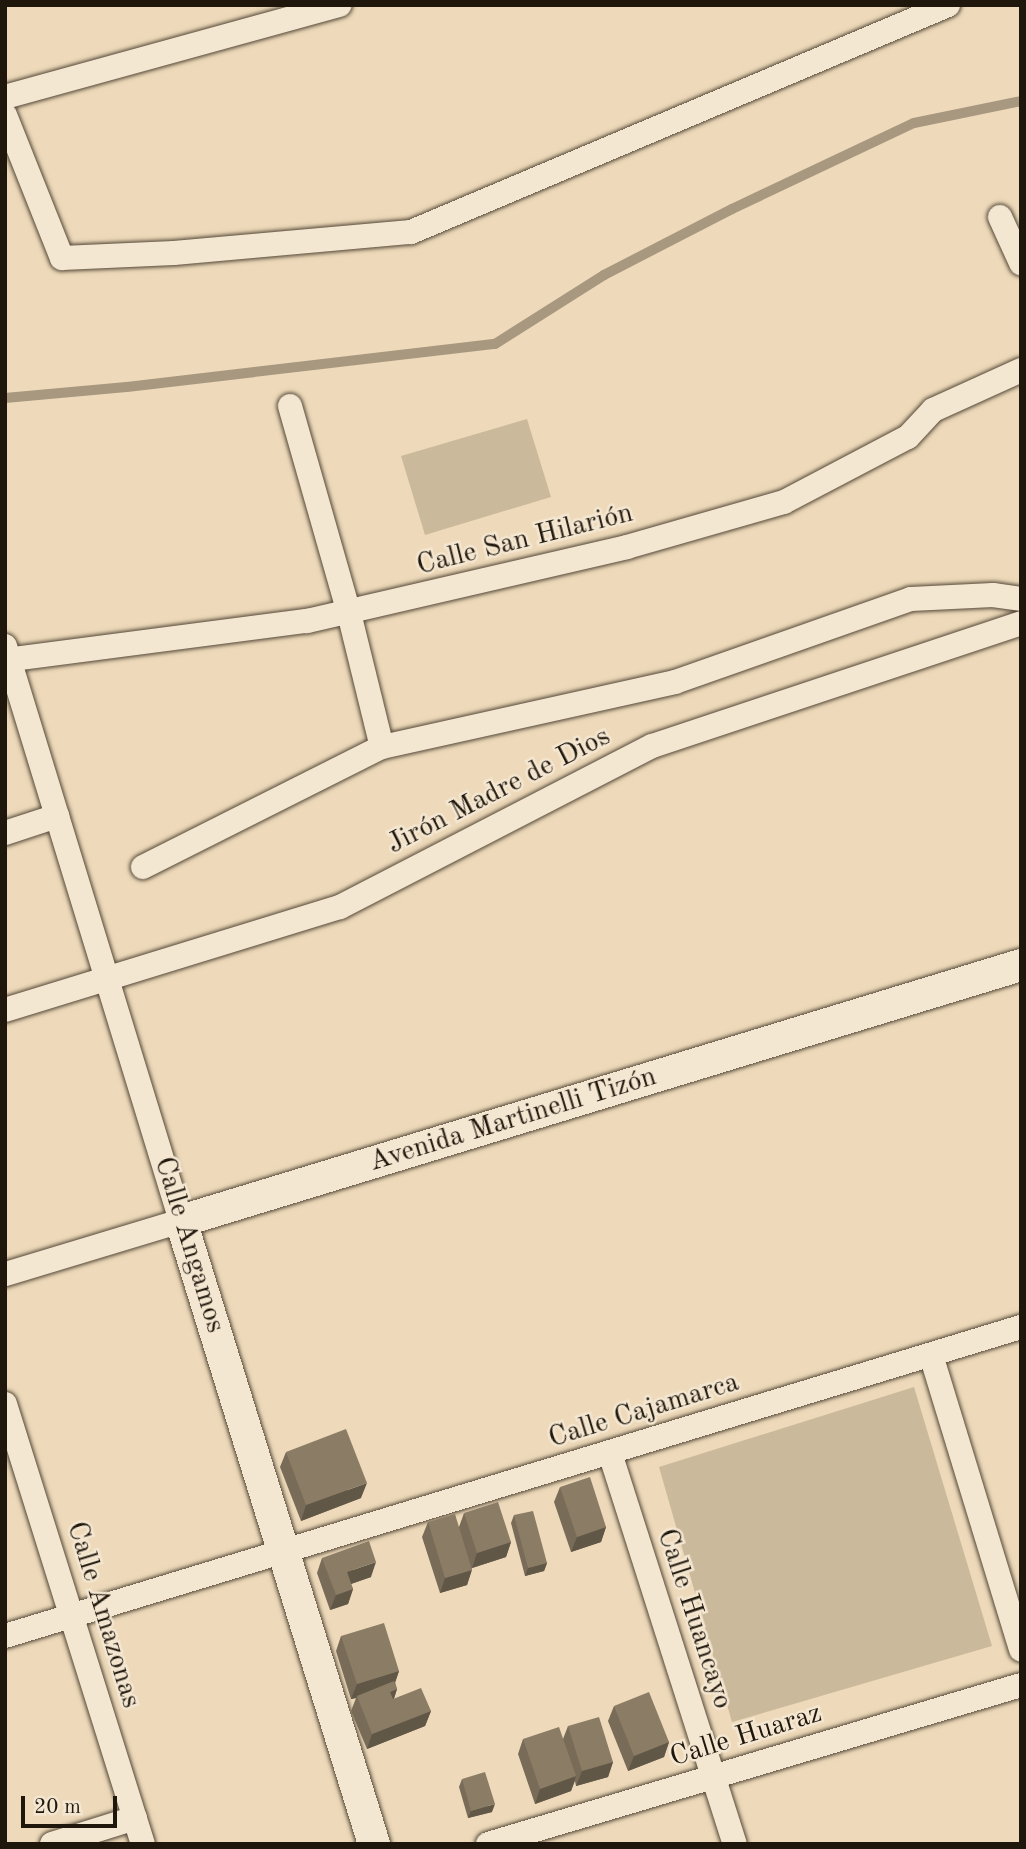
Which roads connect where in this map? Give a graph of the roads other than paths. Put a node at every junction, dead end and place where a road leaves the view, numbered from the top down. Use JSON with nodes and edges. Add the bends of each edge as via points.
{"nodes":[{"id":1,"x":948,"y":5,"type":"edge"},
{"id":2,"x":329,"y":7,"type":"edge"},
{"id":3,"x":5,"y":97,"type":"edge"},
{"id":4,"x":5,"y":115,"type":"edge"},
{"id":5,"x":1000,"y":217,"type":"dead end"},
{"id":6,"x":1021,"y":263,"type":"edge"},
{"id":7,"x":1021,"y":370,"type":"edge"},
{"id":8,"x":290,"y":406,"type":"dead end"},
{"id":9,"x":1021,"y":600,"type":"edge"},
{"id":10,"x":349,"y":614,"type":"junction"},
{"id":11,"x":1021,"y":623,"type":"edge"},
{"id":12,"x":7,"y":655,"type":"edge"},
{"id":13,"x":382,"y":747,"type":"junction"},
{"id":14,"x":57,"y":816,"type":"junction"},
{"id":15,"x":5,"y":833,"type":"edge"},
{"id":16,"x":143,"y":867,"type":"dead end"},
{"id":17,"x":1021,"y":965,"type":"edge"},
{"id":18,"x":106,"y":977,"type":"junction"},
{"id":19,"x":5,"y":1010,"type":"edge"},
{"id":20,"x":181,"y":1221,"type":"junction"},
{"id":21,"x":5,"y":1274,"type":"edge"},
{"id":22,"x":1021,"y":1327,"type":"edge"},
{"id":23,"x":931,"y":1355,"type":"junction"},
{"id":24,"x":5,"y":1404,"type":"edge"},
{"id":25,"x":610,"y":1452,"type":"junction"},
{"id":26,"x":284,"y":1552,"type":"junction"},
{"id":27,"x":72,"y":1616,"type":"junction"},
{"id":28,"x":5,"y":1636,"type":"edge"},
{"id":29,"x":1021,"y":1650,"type":"edge"},
{"id":30,"x":1021,"y":1685,"type":"edge"},
{"id":31,"x":713,"y":1776,"type":"junction"},
{"id":32,"x":135,"y":1818,"type":"junction"},
{"id":33,"x":52,"y":1844,"type":"edge"},
{"id":34,"x":143,"y":1844,"type":"edge"},
{"id":35,"x":374,"y":1844,"type":"edge"},
{"id":36,"x":488,"y":1844,"type":"edge"},
{"id":37,"x":735,"y":1844,"type":"edge"}],
"edges":[{"from":1,"to":4,"type":"street","via":[[411,232],[62,258]]},
{"from":2,"to":3,"type":"street"},
{"from":5,"to":6,"type":"street"},
{"from":7,"to":10,"type":"street","name":"Calle San Hilarión","via":[[933,410],[908,437],[784,502],[627,547]]},
{"from":8,"to":10,"type":"street"},
{"from":9,"to":13,"type":"street","via":[[993,595],[911,599],[675,682]]},
{"from":10,"to":12,"type":"street","name":"Calle San Hilarión"},
{"from":10,"to":13,"type":"street"},
{"from":11,"to":18,"type":"street","name":"Jirón Madre de Dios","via":[[652,746],[340,907]]},
{"from":12,"to":14,"type":"street","name":"Calle Angamos"},
{"from":13,"to":16,"type":"street"},
{"from":14,"to":15,"type":"street"},
{"from":14,"to":18,"type":"street","name":"Calle Angamos"},
{"from":17,"to":20,"type":"street","name":"Avenida Martinelli Tizón"},
{"from":18,"to":19,"type":"street","name":"Jirón Madre de Dios"},
{"from":18,"to":20,"type":"street","name":"Calle Angamos"},
{"from":20,"to":21,"type":"street","name":"Avenida Martinelli Tizón"},
{"from":20,"to":26,"type":"street","name":"Calle Angamos"},
{"from":22,"to":23,"type":"street","name":"Calle Cajamarca"},
{"from":23,"to":25,"type":"street","name":"Calle Cajamarca"},
{"from":23,"to":29,"type":"street"},
{"from":24,"to":27,"type":"street","name":"Calle Amazonas"},
{"from":25,"to":26,"type":"street","name":"Calle Cajamarca"},
{"from":25,"to":31,"type":"street","name":"Calle Huancayo"},
{"from":26,"to":27,"type":"street","name":"Calle Cajamarca"},
{"from":26,"to":35,"type":"street","name":"Calle Angamos"},
{"from":27,"to":28,"type":"street","name":"Calle Cajamarca"},
{"from":27,"to":32,"type":"street","name":"Calle Amazonas"},
{"from":30,"to":31,"type":"street","name":"Calle Huaraz"},
{"from":31,"to":36,"type":"street","name":"Calle Huaraz"},
{"from":31,"to":37,"type":"street","name":"Calle Huancayo"},
{"from":32,"to":33,"type":"street"},
{"from":32,"to":34,"type":"street","name":"Calle Amazonas"}]}
